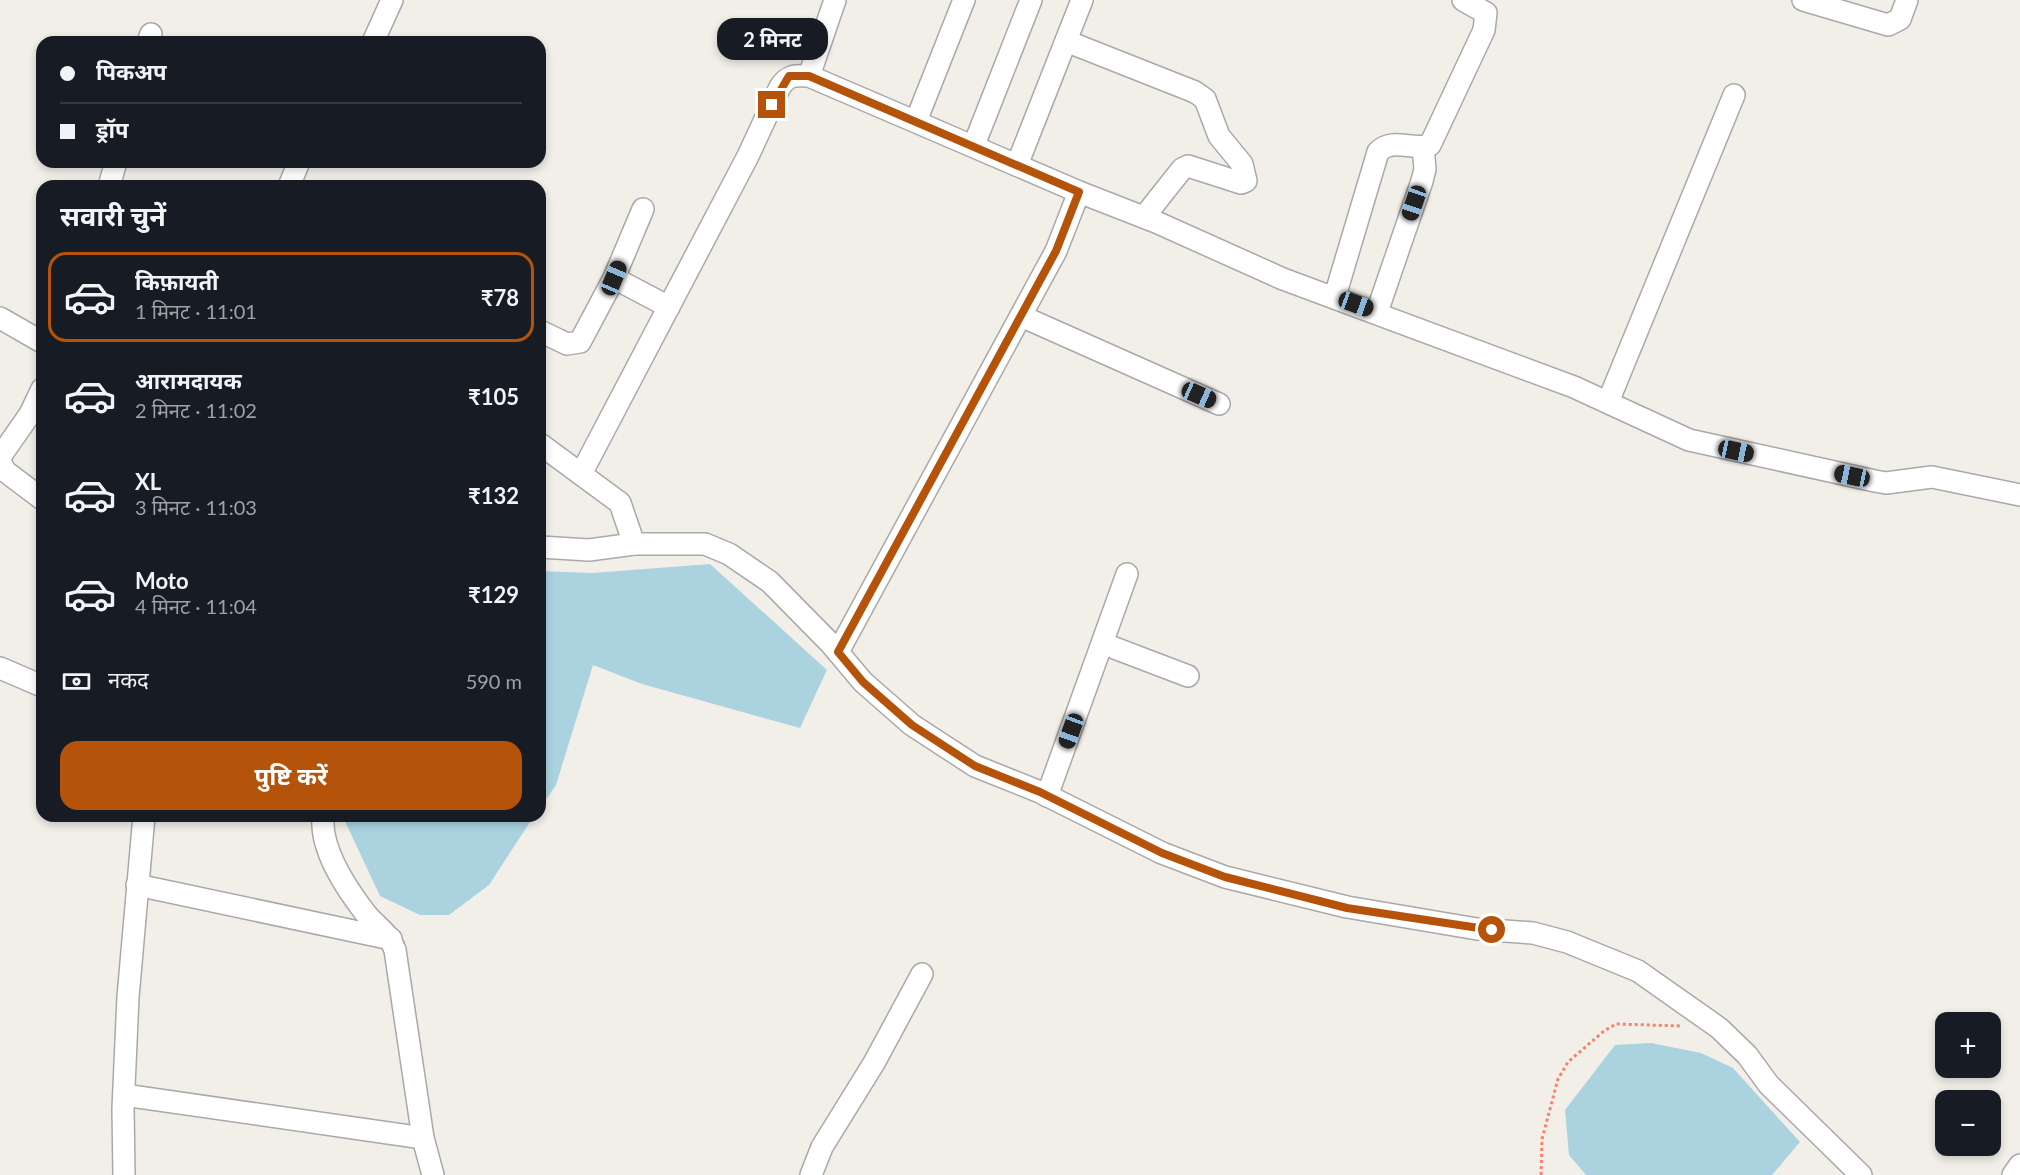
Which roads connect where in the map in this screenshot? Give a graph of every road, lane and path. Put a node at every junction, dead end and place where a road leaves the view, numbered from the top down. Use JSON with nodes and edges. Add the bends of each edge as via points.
{"nodes":[{"id":1,"x":392,"y":0,"type":"edge"},
{"id":2,"x":835,"y":0,"type":"edge"},
{"id":3,"x":964,"y":0,"type":"edge"},
{"id":4,"x":1031,"y":0,"type":"edge"},
{"id":5,"x":1082,"y":0,"type":"edge"},
{"id":6,"x":1463,"y":0,"type":"edge"},
{"id":7,"x":1803,"y":0,"type":"edge"},
{"id":8,"x":1907,"y":0,"type":"edge"},
{"id":9,"x":1491,"y":7,"type":"edge"},
{"id":10,"x":376,"y":36,"type":"edge"},
{"id":11,"x":1066,"y":41,"type":"junction"},
{"id":12,"x":809,"y":76,"type":"junction"},
{"id":13,"x":1734,"y":95,"type":"dead end"},
{"id":14,"x":916,"y":121,"type":"junction"},
{"id":15,"x":974,"y":146,"type":"junction"},
{"id":16,"x":1423,"y":147,"type":"junction"},
{"id":17,"x":1017,"y":165,"type":"junction"},
{"id":18,"x":1079,"y":192,"type":"junction"},
{"id":19,"x":643,"y":209,"type":"dead end"},
{"id":20,"x":1144,"y":218,"type":"junction"},
{"id":21,"x":614,"y":278,"type":"junction"},
{"id":22,"x":1335,"y":296,"type":"junction"},
{"id":23,"x":669,"y":307,"type":"junction"},
{"id":24,"x":1377,"y":312,"type":"junction"},
{"id":25,"x":1021,"y":316,"type":"junction"},
{"id":26,"x":0,"y":318,"type":"edge"},
{"id":27,"x":546,"y":334,"type":"edge"},
{"id":28,"x":36,"y":339,"type":"edge"},
{"id":29,"x":36,"y":402,"type":"edge"},
{"id":30,"x":1608,"y":402,"type":"junction"},
{"id":31,"x":1219,"y":404,"type":"dead end"},
{"id":32,"x":546,"y":448,"type":"edge"},
{"id":33,"x":0,"y":462,"type":"edge"},
{"id":34,"x":581,"y":474,"type":"junction"},
{"id":35,"x":36,"y":494,"type":"edge"},
{"id":36,"x":2020,"y":495,"type":"edge"},
{"id":37,"x":634,"y":544,"type":"junction"},
{"id":38,"x":546,"y":547,"type":"edge"},
{"id":39,"x":1128,"y":574,"type":"dead end"},
{"id":40,"x":1104,"y":644,"type":"junction"},
{"id":41,"x":838,"y":652,"type":"junction"},
{"id":42,"x":0,"y":668,"type":"edge"},
{"id":43,"x":1188,"y":676,"type":"dead end"},
{"id":44,"x":36,"y":683,"type":"edge"},
{"id":45,"x":1047,"y":796,"type":"junction"},
{"id":46,"x":143,"y":822,"type":"edge"},
{"id":47,"x":323,"y":822,"type":"edge"},
{"id":48,"x":137,"y":885,"type":"junction"},
{"id":49,"x":392,"y":939,"type":"junction"},
{"id":50,"x":922,"y":974,"type":"dead end"},
{"id":51,"x":1684,"y":1026,"type":"dead end"},
{"id":52,"x":124,"y":1095,"type":"junction"},
{"id":53,"x":423,"y":1138,"type":"junction"},
{"id":54,"x":2020,"y":1165,"type":"edge"},
{"id":55,"x":124,"y":1175,"type":"edge"},
{"id":56,"x":433,"y":1175,"type":"edge"},
{"id":57,"x":811,"y":1175,"type":"edge"},
{"id":58,"x":1541,"y":1175,"type":"edge"},
{"id":59,"x":1861,"y":1175,"type":"edge"},
{"id":60,"x":2013,"y":1175,"type":"edge"}],
"edges":[{"from":1,"to":10,"type":"street"},
{"from":2,"to":12,"type":"street"},
{"from":3,"to":14,"type":"street"},
{"from":4,"to":15,"type":"street"},
{"from":5,"to":11,"type":"street"},
{"from":6,"to":9,"type":"street"},
{"from":7,"to":8,"type":"street","via":[[1888,25],[1900,19]]},
{"from":9,"to":16,"type":"street","via":[[1436,138]]},
{"from":11,"to":17,"type":"street"},
{"from":11,"to":20,"type":"street","via":[[1195,92],[1205,99],[1219,136],[1242,164],[1246,181],[1241,183],[1195,167],[1182,169]]},
{"from":12,"to":14,"type":"street"},
{"from":12,"to":23,"type":"street","via":[[789,76],[780,87]]},
{"from":13,"to":30,"type":"street"},
{"from":14,"to":15,"type":"street"},
{"from":15,"to":17,"type":"street"},
{"from":16,"to":22,"type":"street","via":[[1392,144],[1378,152]]},
{"from":16,"to":24,"type":"street","via":[[1422,181]]},
{"from":17,"to":18,"type":"street"},
{"from":18,"to":20,"type":"street"},
{"from":18,"to":25,"type":"street","via":[[1056,251]]},
{"from":19,"to":21,"type":"street"},
{"from":20,"to":22,"type":"street","via":[[1283,279]]},
{"from":21,"to":23,"type":"street"},
{"from":21,"to":27,"type":"street","via":[[580,342],[567,344]]},
{"from":22,"to":24,"type":"street"},
{"from":23,"to":34,"type":"street"},
{"from":24,"to":30,"type":"street"},
{"from":25,"to":31,"type":"street"},
{"from":25,"to":41,"type":"street"},
{"from":26,"to":28,"type":"street"},
{"from":29,"to":33,"type":"street"},
{"from":30,"to":36,"type":"street","via":[[1703,445],[1886,483],[1932,477]]},
{"from":32,"to":34,"type":"street"},
{"from":33,"to":35,"type":"street","via":[[5,471]]},
{"from":34,"to":37,"type":"street","via":[[620,503]]},
{"from":37,"to":38,"type":"street","via":[[589,550]]},
{"from":37,"to":41,"type":"street","via":[[691,542],[729,554],[770,582]]},
{"from":39,"to":40,"type":"street"},
{"from":40,"to":43,"type":"street"},
{"from":40,"to":45,"type":"street"},
{"from":41,"to":45,"type":"street","via":[[863,682],[912,725],[975,766]]},
{"from":42,"to":44,"type":"street"},
{"from":45,"to":59,"type":"street","via":[[1162,853],[1225,877],[1347,908],[1477,929],[1533,933],[1567,942],[1638,971],[1719,1028],[1747,1055],[1769,1085]]},
{"from":46,"to":48,"type":"street"},
{"from":47,"to":49,"type":"street","via":[[326,843],[344,882],[368,916]]},
{"from":48,"to":49,"type":"street"},
{"from":48,"to":52,"type":"street"},
{"from":49,"to":53,"type":"street"},
{"from":50,"to":57,"type":"street","via":[[874,1064],[826,1140]]},
{"from":51,"to":58,"type":"path","via":[[1616,1024],[1568,1062],[1558,1079],[1542,1139]]},
{"from":52,"to":53,"type":"street"},
{"from":52,"to":55,"type":"street"},
{"from":53,"to":56,"type":"street"},
{"from":54,"to":60,"type":"street"}]}
